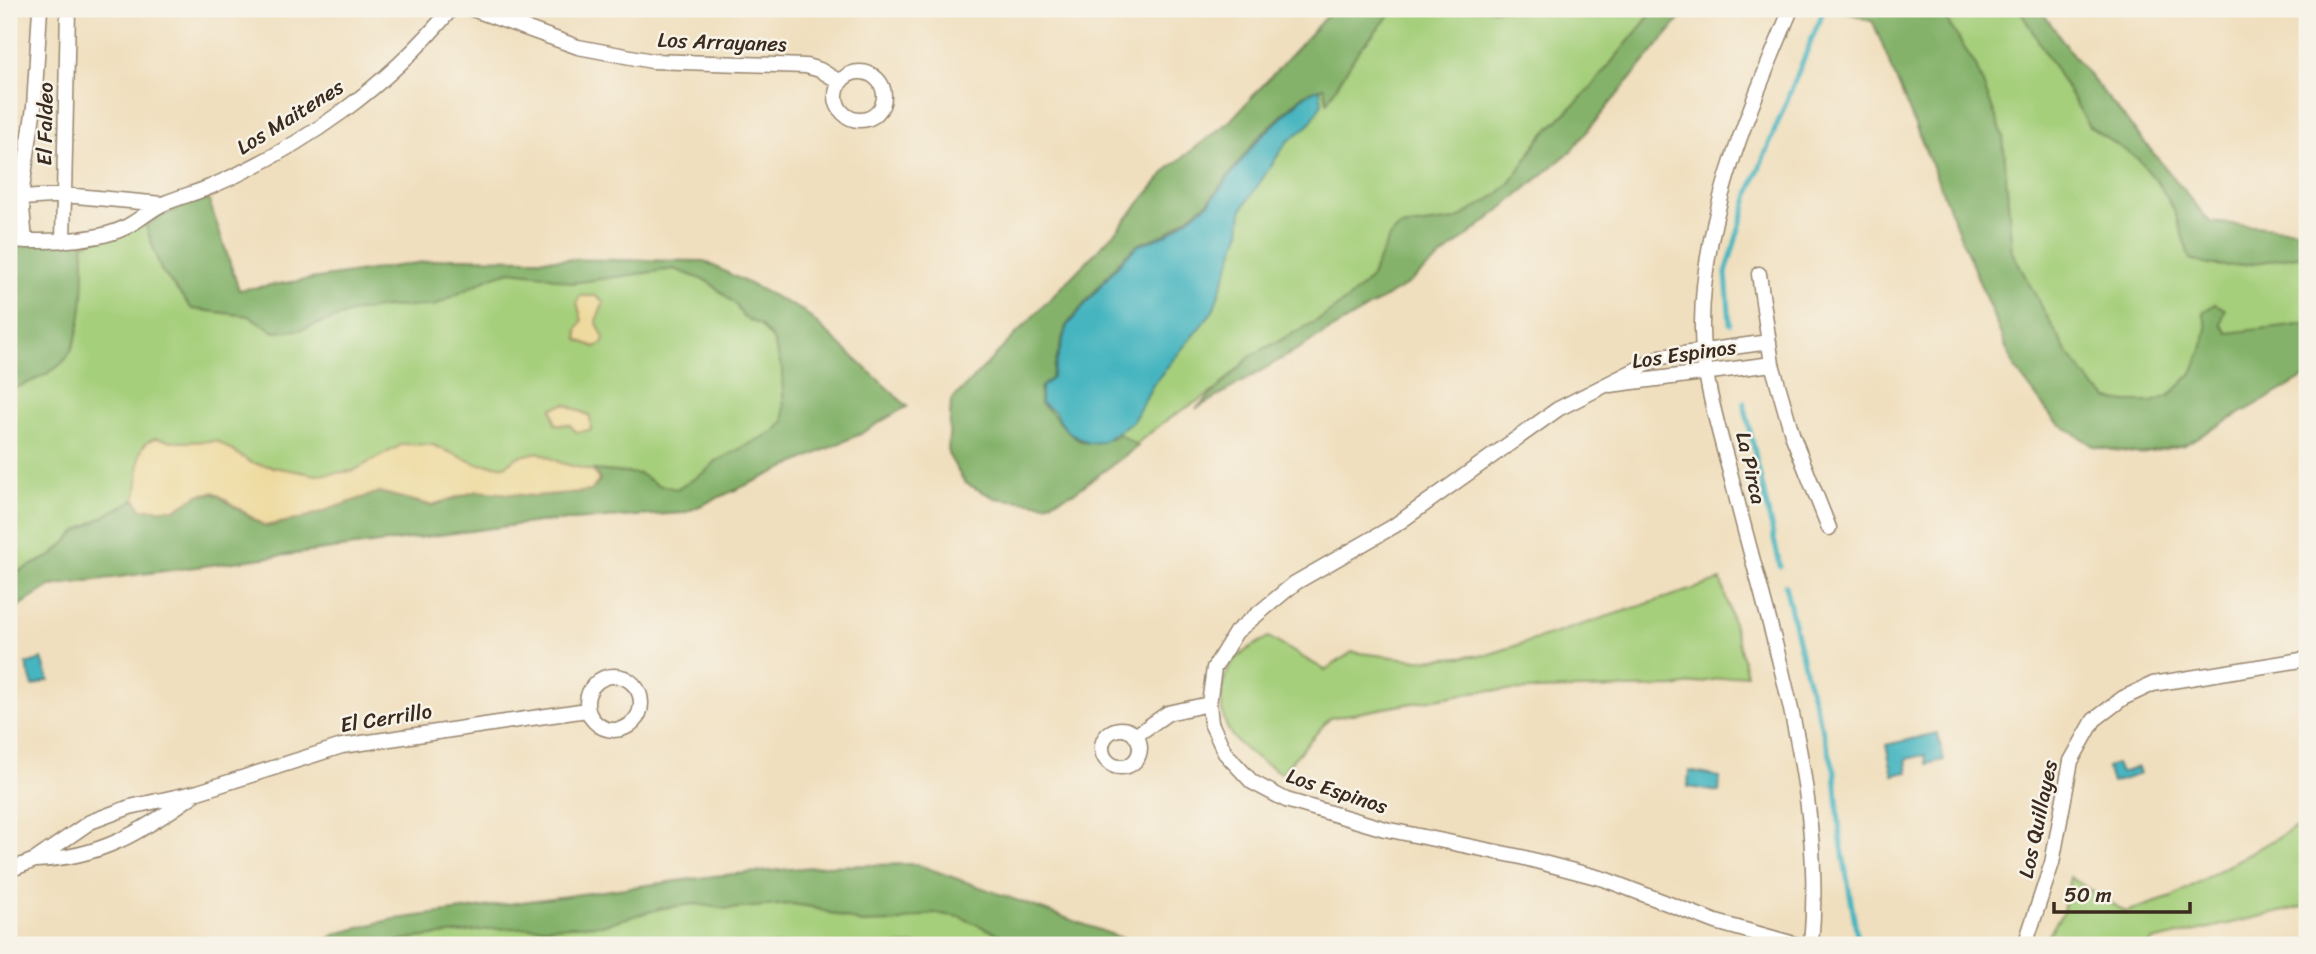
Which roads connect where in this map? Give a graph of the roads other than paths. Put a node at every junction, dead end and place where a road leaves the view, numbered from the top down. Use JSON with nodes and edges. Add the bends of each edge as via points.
{"nodes":[{"id":1,"x":40,"y":9,"type":"edge"},
{"id":2,"x":68,"y":9,"type":"edge"},
{"id":3,"x":451,"y":9,"type":"edge"},
{"id":4,"x":472,"y":9,"type":"edge"},
{"id":5,"x":503,"y":9,"type":"edge"},
{"id":6,"x":1791,"y":9,"type":"edge"},
{"id":7,"x":520,"y":25,"type":"junction"},
{"id":8,"x":840,"y":82,"type":"dead end"},
{"id":9,"x":65,"y":195,"type":"junction"},
{"id":10,"x":15,"y":197,"type":"edge"},
{"id":11,"x":162,"y":204,"type":"junction"},
{"id":12,"x":9,"y":240,"type":"edge"},
{"id":13,"x":25,"y":241,"type":"junction"},
{"id":14,"x":63,"y":241,"type":"junction"},
{"id":15,"x":1759,"y":274,"type":"dead end"},
{"id":16,"x":1769,"y":342,"type":"junction"},
{"id":17,"x":1704,"y":349,"type":"junction"},
{"id":18,"x":1772,"y":364,"type":"junction"},
{"id":19,"x":1708,"y":372,"type":"junction"},
{"id":20,"x":1602,"y":386,"type":"junction"},
{"id":21,"x":1829,"y":528,"type":"dead end"},
{"id":22,"x":2307,"y":659,"type":"edge"},
{"id":23,"x":1209,"y":704,"type":"junction"},
{"id":24,"x":587,"y":710,"type":"dead end"},
{"id":25,"x":1135,"y":736,"type":"dead end"},
{"id":26,"x":198,"y":792,"type":"junction"},
{"id":27,"x":34,"y":860,"type":"junction"},
{"id":28,"x":9,"y":870,"type":"edge"},
{"id":29,"x":1716,"y":922,"type":"junction"},
{"id":30,"x":1758,"y":945,"type":"edge"},
{"id":31,"x":1798,"y":945,"type":"edge"},
{"id":32,"x":1811,"y":945,"type":"edge"},
{"id":33,"x":2025,"y":945,"type":"edge"}],
"edges":[{"from":1,"to":10,"type":"street","name":"El Faldeo","via":[[33,107]]},
{"from":2,"to":9,"type":"street","name":"El Faldeo"},
{"from":3,"to":11,"type":"street","name":"Los Maitenes","via":[[432,33],[338,117],[261,162]]},
{"from":4,"to":7,"type":"street","name":"Los Arrayanes"},
{"from":5,"to":7,"type":"street","name":"Los Arrayanes"},
{"from":6,"to":17,"type":"street","name":"La Pirca","via":[[1737,141],[1715,228],[1702,322]]},
{"from":7,"to":8,"type":"street","name":"Los Arrayanes","via":[[578,47],[652,61],[806,66]]},
{"from":9,"to":10,"type":"street","name":"Los Maitenes"},
{"from":9,"to":11,"type":"street","name":"Los Maitenes"},
{"from":9,"to":14,"type":"street","name":"El Faldeo"},
{"from":10,"to":13,"type":"street","name":"El Faldeo"},
{"from":11,"to":14,"type":"street","name":"Los Maitenes","via":[[123,229]]},
{"from":12,"to":13,"type":"street","name":"Los Maitenes"},
{"from":13,"to":14,"type":"street","name":"Los Maitenes"},
{"from":15,"to":16,"type":"street"},
{"from":16,"to":17,"type":"street","name":"Los Espinos"},
{"from":16,"to":18,"type":"street"},
{"from":17,"to":19,"type":"street","name":"La Pirca"},
{"from":17,"to":20,"type":"street","name":"Los Espinos","via":[[1661,357]]},
{"from":18,"to":19,"type":"street","name":"Los Espinos"},
{"from":18,"to":21,"type":"street","via":[[1793,437]]},
{"from":19,"to":20,"type":"street","name":"Los Espinos"},
{"from":19,"to":32,"type":"street","name":"La Pirca","via":[[1807,780],[1814,843]]},
{"from":20,"to":23,"type":"street","name":"Los Espinos","via":[[1558,409],[1394,526],[1295,583],[1236,632],[1214,667]]},
{"from":22,"to":33,"type":"street","name":"Los Quillayes","via":[[2161,682],[2123,698],[2094,720],[2071,761],[2052,863]]},
{"from":23,"to":25,"type":"street","via":[[1168,713]]},
{"from":23,"to":29,"type":"street","name":"Los Espinos","via":[[1211,723],[1225,753],[1252,782],[1286,800],[1385,829],[1604,879]]},
{"from":24,"to":26,"type":"street","name":"El Cerrillo","via":[[342,746]]},
{"from":26,"to":27,"type":"street","name":"El Cerrillo","via":[[130,807],[90,822]]},
{"from":26,"to":27,"type":"street","name":"El Cerrillo","via":[[110,846],[68,859]]},
{"from":27,"to":28,"type":"street","name":"El Cerrillo"},
{"from":29,"to":30,"type":"street","name":"Los Espinos"},
{"from":29,"to":31,"type":"street","name":"Los Espinos"}]}
